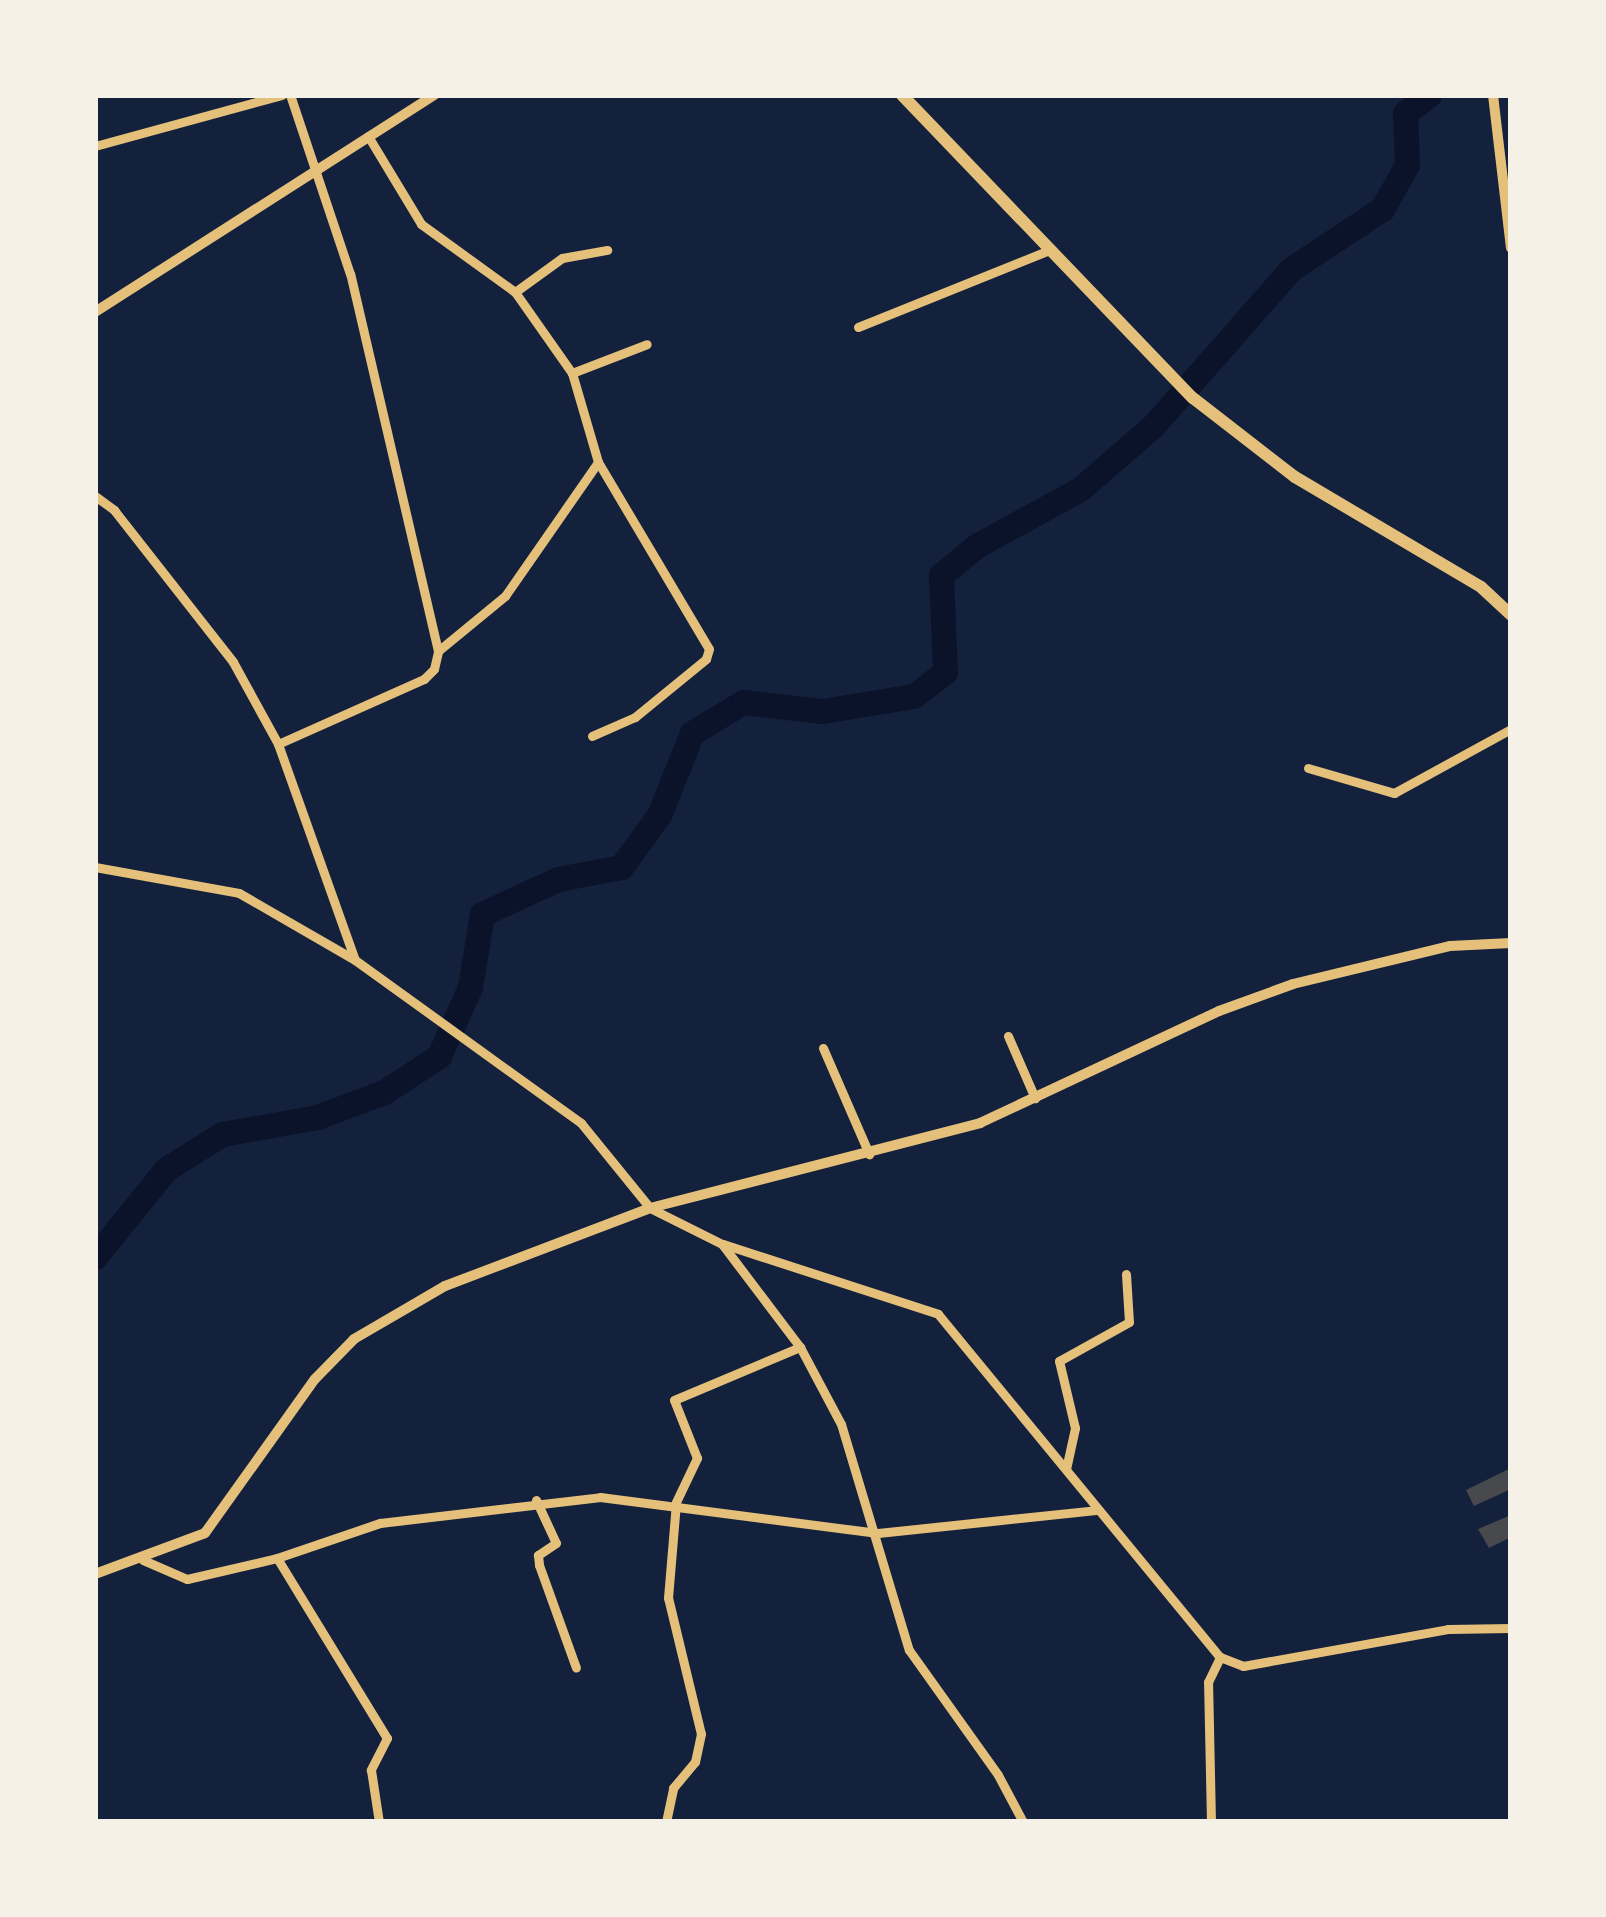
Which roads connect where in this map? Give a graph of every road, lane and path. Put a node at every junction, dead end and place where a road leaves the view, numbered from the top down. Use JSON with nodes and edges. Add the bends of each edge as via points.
{"nodes":[{"id":1,"x":286,"y":95,"type":"edge"},
{"id":2,"x":434,"y":95,"type":"edge"},
{"id":3,"x":902,"y":95,"type":"edge"},
{"id":4,"x":1493,"y":101,"type":"edge"},
{"id":5,"x":368,"y":136,"type":"junction"},
{"id":6,"x":95,"y":146,"type":"edge"},
{"id":7,"x":318,"y":167,"type":"junction"},
{"id":8,"x":1511,"y":168,"type":"edge"},
{"id":9,"x":1497,"y":170,"type":"junction"},
{"id":10,"x":1511,"y":248,"type":"edge"},
{"id":11,"x":608,"y":250,"type":"dead end"},
{"id":12,"x":1050,"y":250,"type":"junction"},
{"id":13,"x":514,"y":292,"type":"junction"},
{"id":14,"x":95,"y":312,"type":"edge"},
{"id":15,"x":858,"y":327,"type":"dead end"},
{"id":16,"x":648,"y":344,"type":"dead end"},
{"id":17,"x":572,"y":372,"type":"junction"},
{"id":18,"x":598,"y":462,"type":"junction"},
{"id":19,"x":95,"y":496,"type":"edge"},
{"id":20,"x":1511,"y":616,"type":"edge"},
{"id":21,"x":438,"y":651,"type":"junction"},
{"id":22,"x":1511,"y":729,"type":"edge"},
{"id":23,"x":592,"y":736,"type":"dead end"},
{"id":24,"x":278,"y":744,"type":"junction"},
{"id":25,"x":1308,"y":768,"type":"dead end"},
{"id":26,"x":95,"y":867,"type":"edge"},
{"id":27,"x":1511,"y":942,"type":"edge"},
{"id":28,"x":354,"y":960,"type":"junction"},
{"id":29,"x":1008,"y":1036,"type":"dead end"},
{"id":30,"x":823,"y":1048,"type":"dead end"},
{"id":31,"x":1035,"y":1098,"type":"junction"},
{"id":32,"x":869,"y":1154,"type":"junction"},
{"id":33,"x":650,"y":1208,"type":"junction"},
{"id":34,"x":722,"y":1244,"type":"junction"},
{"id":35,"x":1126,"y":1274,"type":"dead end"},
{"id":36,"x":800,"y":1347,"type":"junction"},
{"id":37,"x":1066,"y":1470,"type":"junction"},
{"id":38,"x":536,"y":1500,"type":"junction"},
{"id":39,"x":676,"y":1502,"type":"junction"},
{"id":40,"x":1096,"y":1510,"type":"junction"},
{"id":41,"x":878,"y":1533,"type":"junction"},
{"id":42,"x":277,"y":1558,"type":"junction"},
{"id":43,"x":143,"y":1560,"type":"junction"},
{"id":44,"x":95,"y":1574,"type":"edge"},
{"id":45,"x":1511,"y":1628,"type":"edge"},
{"id":46,"x":1220,"y":1657,"type":"junction"},
{"id":47,"x":576,"y":1668,"type":"dead end"},
{"id":48,"x":379,"y":1822,"type":"edge"},
{"id":49,"x":666,"y":1822,"type":"edge"},
{"id":50,"x":1022,"y":1822,"type":"edge"},
{"id":51,"x":1211,"y":1822,"type":"edge"}],
"edges":[{"from":1,"to":6,"type":"street"},
{"from":1,"to":7,"type":"street"},
{"from":2,"to":5,"type":"street"},
{"from":3,"to":12,"type":"main road"},
{"from":4,"to":9,"type":"street"},
{"from":5,"to":7,"type":"street"},
{"from":5,"to":13,"type":"street","via":[[421,224]]},
{"from":7,"to":14,"type":"street"},
{"from":7,"to":21,"type":"street"},
{"from":8,"to":9,"type":"street"},
{"from":9,"to":10,"type":"street"},
{"from":11,"to":13,"type":"street","via":[[562,258]]},
{"from":12,"to":15,"type":"street"},
{"from":12,"to":20,"type":"main road","via":[[1193,398],[1295,477],[1481,586]]},
{"from":13,"to":17,"type":"street"},
{"from":16,"to":17,"type":"street"},
{"from":17,"to":18,"type":"street"},
{"from":18,"to":21,"type":"street","via":[[504,596]]},
{"from":18,"to":23,"type":"street","via":[[709,649],[706,659],[636,718]]},
{"from":19,"to":24,"type":"street","via":[[114,510],[233,662]]},
{"from":21,"to":24,"type":"street","via":[[424,679]]},
{"from":22,"to":25,"type":"street","via":[[1394,793]]},
{"from":24,"to":28,"type":"street"},
{"from":26,"to":28,"type":"street","via":[[239,893]]},
{"from":27,"to":31,"type":"street","via":[[1450,946],[1293,984],[1219,1011]]},
{"from":28,"to":33,"type":"street","via":[[582,1123]]},
{"from":29,"to":31,"type":"street"},
{"from":30,"to":32,"type":"street"},
{"from":31,"to":32,"type":"street","via":[[944,1135]]},
{"from":32,"to":33,"type":"street"},
{"from":33,"to":34,"type":"street"},
{"from":33,"to":43,"type":"street","via":[[445,1286],[382,1320],[315,1379],[204,1533]]},
{"from":34,"to":36,"type":"street"},
{"from":34,"to":37,"type":"street","via":[[938,1314]]},
{"from":35,"to":37,"type":"street","via":[[1130,1322],[1059,1361],[1075,1428]]},
{"from":36,"to":39,"type":"street","via":[[677,1394],[674,1406],[697,1458]]},
{"from":36,"to":41,"type":"street","via":[[841,1424]]},
{"from":37,"to":40,"type":"street"},
{"from":38,"to":39,"type":"street"},
{"from":38,"to":42,"type":"street","via":[[380,1522]]},
{"from":38,"to":47,"type":"street","via":[[556,1544],[538,1555],[539,1566]]},
{"from":39,"to":41,"type":"street","via":[[816,1529]]},
{"from":39,"to":49,"type":"street","via":[[668,1598],[701,1734],[694,1762],[672,1788]]},
{"from":40,"to":41,"type":"street"},
{"from":40,"to":46,"type":"street"},
{"from":41,"to":50,"type":"street","via":[[908,1650],[998,1775]]},
{"from":42,"to":43,"type":"street","via":[[187,1579]]},
{"from":42,"to":48,"type":"street","via":[[387,1738],[371,1770]]},
{"from":43,"to":44,"type":"street"},
{"from":45,"to":46,"type":"street","via":[[1448,1629],[1242,1666]]},
{"from":46,"to":51,"type":"street","via":[[1208,1682]]}]}
